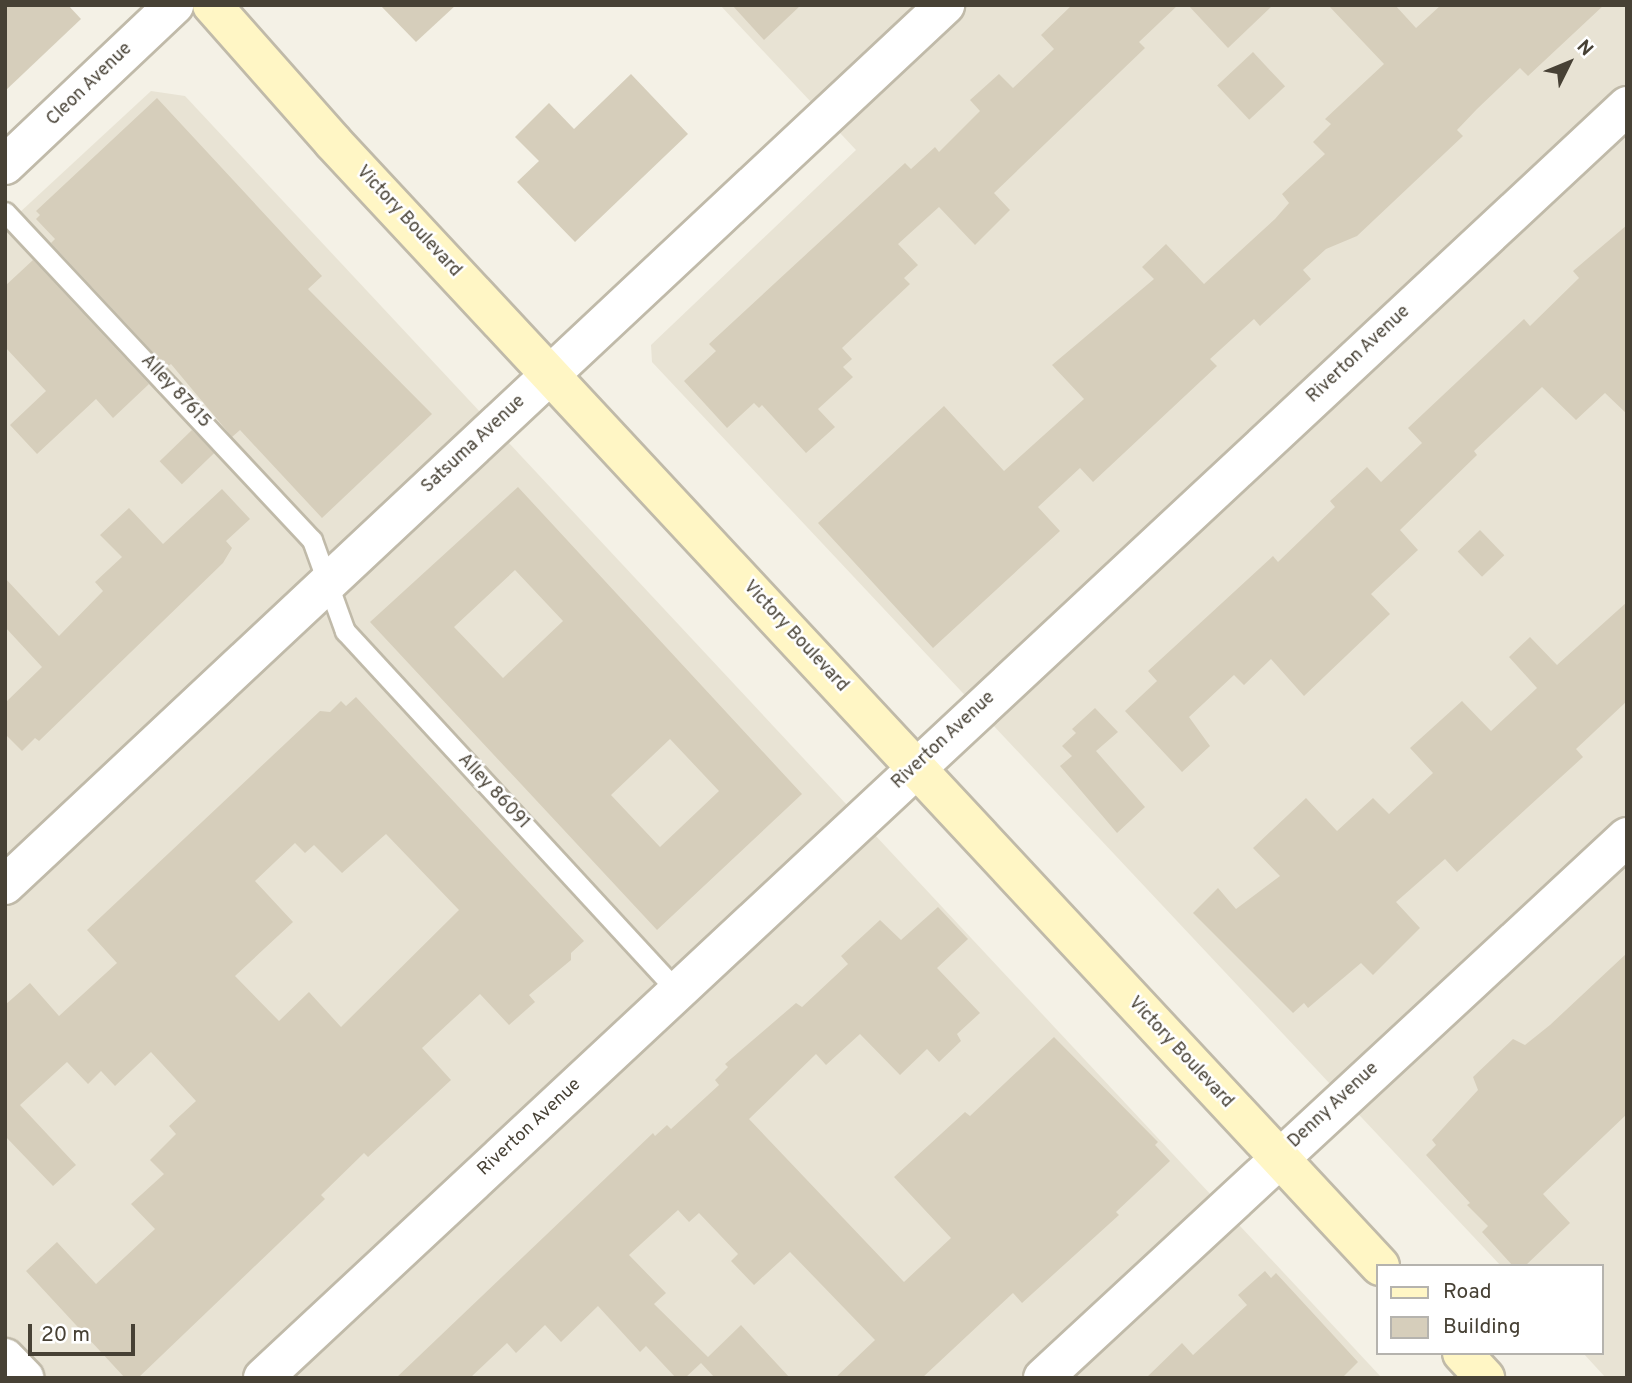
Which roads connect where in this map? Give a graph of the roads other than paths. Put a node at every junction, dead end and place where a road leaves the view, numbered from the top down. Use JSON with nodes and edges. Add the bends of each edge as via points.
{"nodes":[{"id":1,"x":174,"y":5,"type":"edge"},
{"id":2,"x":212,"y":5,"type":"edge"},
{"id":3,"x":945,"y":5,"type":"edge"},
{"id":4,"x":1627,"y":106,"type":"edge"},
{"id":5,"x":5,"y":166,"type":"edge"},
{"id":6,"x":5,"y":212,"type":"edge"},
{"id":7,"x":551,"y":373,"type":"junction"},
{"id":8,"x":327,"y":583,"type":"junction"},
{"id":9,"x":916,"y":767,"type":"junction"},
{"id":10,"x":1627,"y":837,"type":"edge"},
{"id":11,"x":5,"y":886,"type":"edge"},
{"id":12,"x":677,"y":991,"type":"junction"},
{"id":13,"x":1278,"y":1157,"type":"junction"},
{"id":14,"x":1378,"y":1264,"type":"edge"},
{"id":15,"x":1464,"y":1355,"type":"edge"},
{"id":16,"x":5,"y":1358,"type":"edge"},
{"id":17,"x":24,"y":1378,"type":"edge"},
{"id":18,"x":262,"y":1378,"type":"edge"},
{"id":19,"x":1043,"y":1378,"type":"edge"},
{"id":20,"x":1485,"y":1378,"type":"edge"}],
"edges":[{"from":1,"to":5,"type":"street","name":"Cleon Avenue"},
{"from":2,"to":7,"type":"main road","name":"Victory Boulevard","via":[[333,142]]},
{"from":3,"to":7,"type":"street","name":"Satsuma Avenue"},
{"from":4,"to":9,"type":"street","name":"Riverton Avenue"},
{"from":6,"to":8,"type":"lane","name":"Alley 87615","via":[[312,540]]},
{"from":7,"to":8,"type":"street","name":"Satsuma Avenue"},
{"from":7,"to":9,"type":"main road","name":"Victory Boulevard"},
{"from":8,"to":11,"type":"street","name":"Satsuma Avenue"},
{"from":8,"to":12,"type":"lane","name":"Alley 86091","via":[[345,631]]},
{"from":9,"to":12,"type":"street","name":"Riverton Avenue"},
{"from":9,"to":13,"type":"main road","name":"Victory Boulevard"},
{"from":10,"to":13,"type":"street","name":"Denny Avenue"},
{"from":12,"to":18,"type":"street","name":"Riverton Avenue"},
{"from":13,"to":14,"type":"main road","name":"Victory Boulevard"},
{"from":13,"to":19,"type":"street","name":"Denny Avenue"},
{"from":15,"to":20,"type":"main road"},
{"from":16,"to":17,"type":"street"}]}
